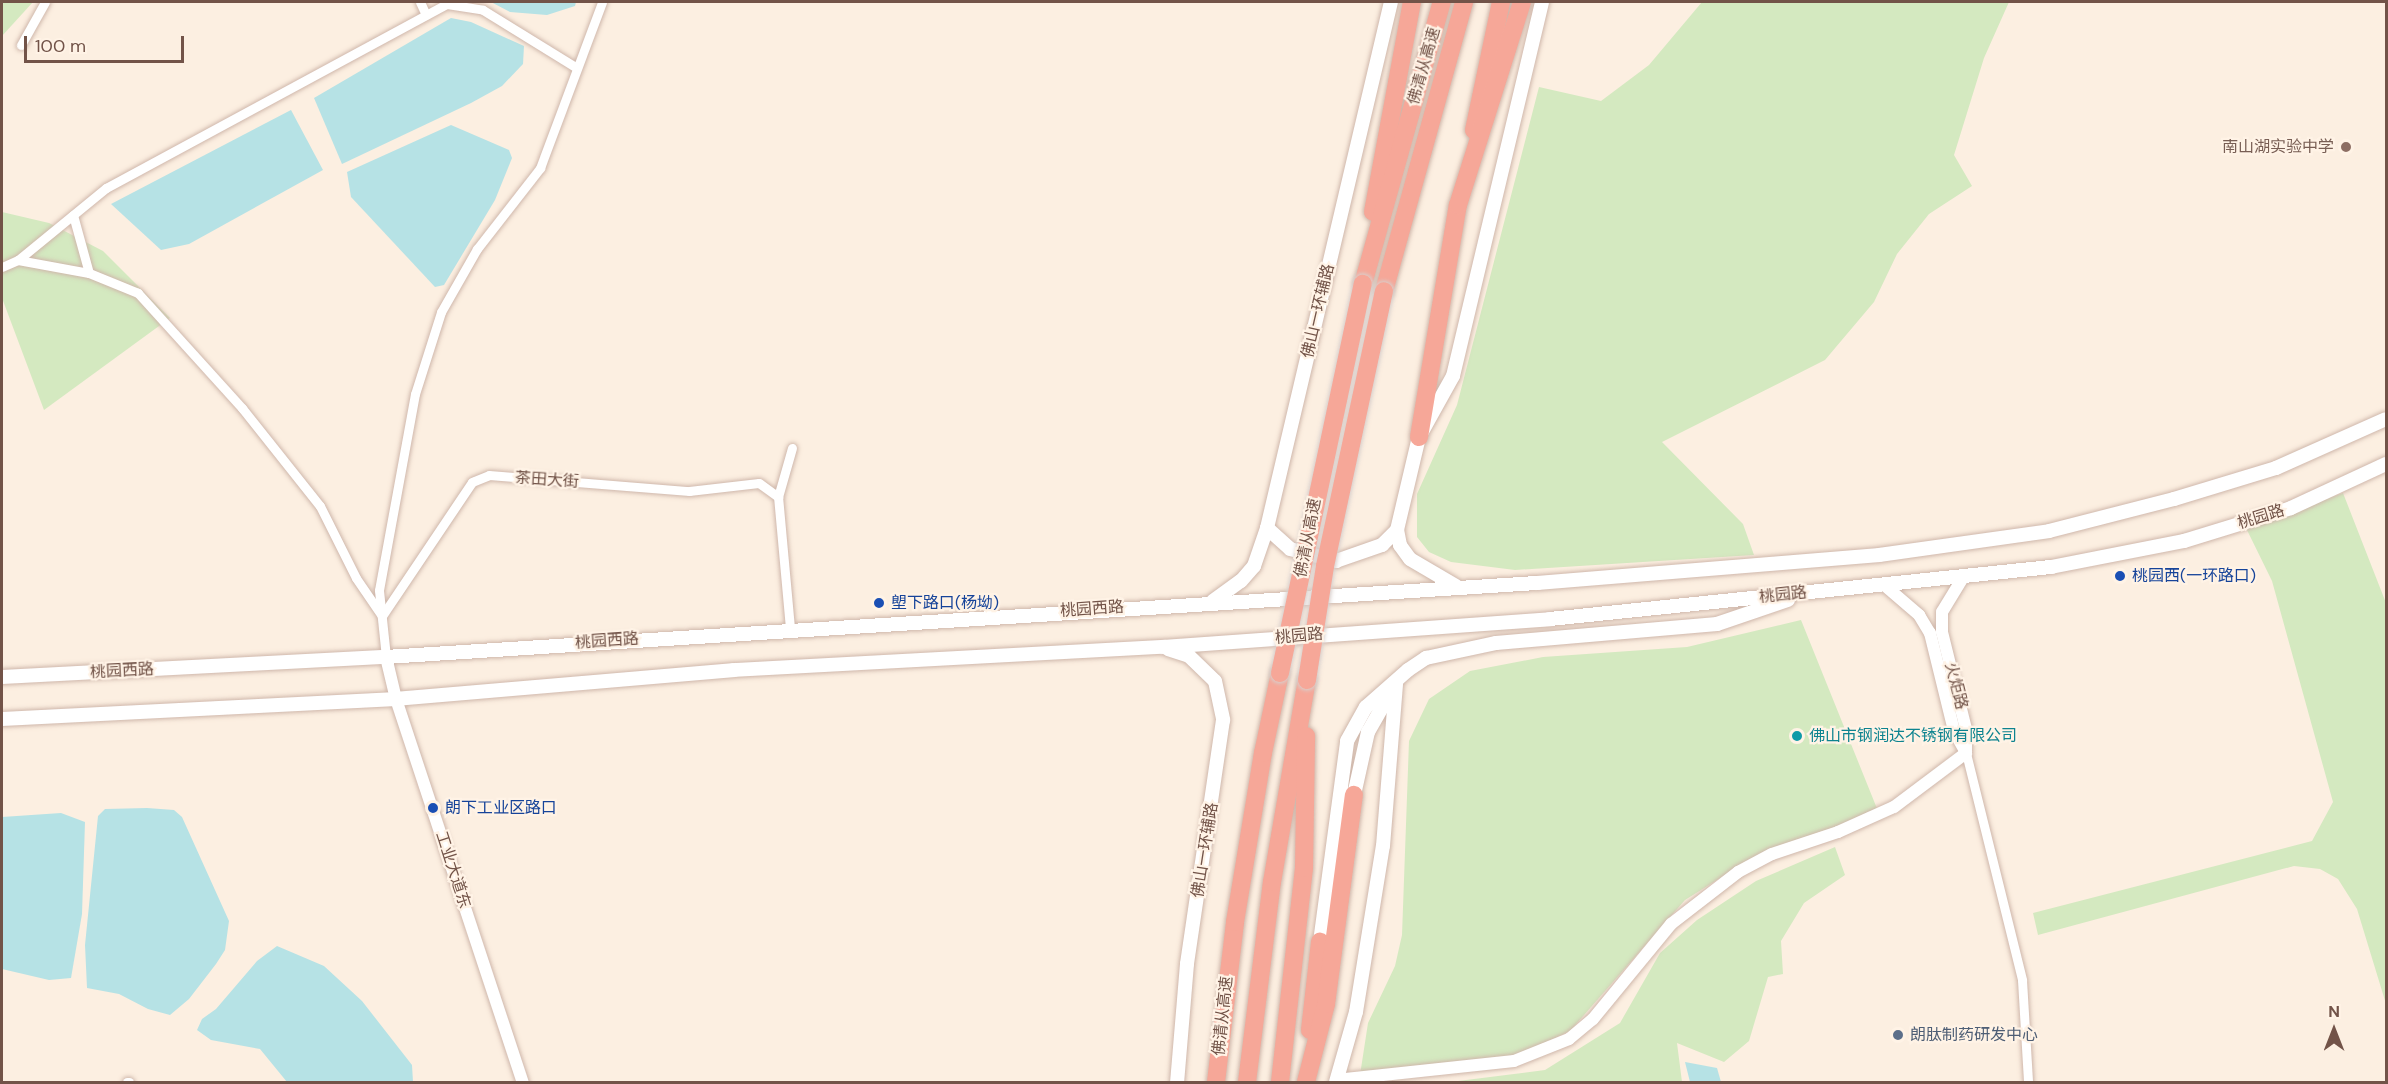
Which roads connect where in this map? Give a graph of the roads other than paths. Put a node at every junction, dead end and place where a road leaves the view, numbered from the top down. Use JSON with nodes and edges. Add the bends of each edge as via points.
{"nodes":[{"id":1,"x":45,"y":2,"type":"edge"},
{"id":2,"x":420,"y":2,"type":"edge"},
{"id":3,"x":602,"y":2,"type":"edge"},
{"id":4,"x":1391,"y":2,"type":"edge"},
{"id":5,"x":1412,"y":2,"type":"edge"},
{"id":6,"x":1442,"y":2,"type":"edge"},
{"id":7,"x":1464,"y":2,"type":"edge"},
{"id":8,"x":1501,"y":2,"type":"edge"},
{"id":9,"x":1522,"y":2,"type":"edge"},
{"id":10,"x":1542,"y":2,"type":"edge"},
{"id":11,"x":426,"y":15,"type":"junction"},
{"id":12,"x":21,"y":45,"type":"dead end"},
{"id":13,"x":577,"y":68,"type":"junction"},
{"id":14,"x":1458,"y":205,"type":"junction"},
{"id":15,"x":74,"y":215,"type":"junction"},
{"id":16,"x":18,"y":260,"type":"junction"},
{"id":17,"x":1368,"y":261,"type":"junction"},
{"id":18,"x":2,"y":267,"type":"edge"},
{"id":19,"x":89,"y":273,"type":"junction"},
{"id":20,"x":2386,"y":419,"type":"edge"},
{"id":21,"x":1419,"y":437,"type":"junction"},
{"id":22,"x":792,"y":448,"type":"dead end"},
{"id":23,"x":2386,"y":464,"type":"edge"},
{"id":24,"x":778,"y":497,"type":"junction"},
{"id":25,"x":1267,"y":528,"type":"junction"},
{"id":26,"x":1397,"y":530,"type":"junction"},
{"id":27,"x":1964,"y":576,"type":"junction"},
{"id":28,"x":1883,"y":584,"type":"junction"},
{"id":29,"x":1458,"y":587,"type":"junction"},
{"id":30,"x":1813,"y":591,"type":"junction"},
{"id":31,"x":1212,"y":602,"type":"junction"},
{"id":32,"x":382,"y":616,"type":"junction"},
{"id":33,"x":790,"y":628,"type":"junction"},
{"id":34,"x":1163,"y":647,"type":"junction"},
{"id":35,"x":386,"y":657,"type":"junction"},
{"id":36,"x":2,"y":677,"type":"edge"},
{"id":37,"x":1307,"y":680,"type":"junction"},
{"id":38,"x":1396,"y":683,"type":"junction"},
{"id":39,"x":396,"y":699,"type":"junction"},
{"id":40,"x":2,"y":719,"type":"edge"},
{"id":41,"x":1966,"y":753,"type":"junction"},
{"id":42,"x":1354,"y":795,"type":"joint"},
{"id":43,"x":1320,"y":942,"type":"joint"},
{"id":44,"x":1336,"y":1081,"type":"edge"},
{"id":45,"x":523,"y":1083,"type":"edge"},
{"id":46,"x":1177,"y":1083,"type":"edge"},
{"id":47,"x":1216,"y":1083,"type":"edge"},
{"id":48,"x":1247,"y":1083,"type":"edge"},
{"id":49,"x":1280,"y":1083,"type":"edge"},
{"id":50,"x":1305,"y":1083,"type":"edge"},
{"id":51,"x":2028,"y":1083,"type":"edge"}],
"edges":[{"from":1,"to":12,"type":"street"},
{"from":2,"to":11,"type":"street"},
{"from":3,"to":13,"type":"street"},
{"from":4,"to":25,"type":"main road","name":"佛山一环辅路"},
{"from":5,"to":17,"type":"highway","via":[[1377,176]]},
{"from":6,"to":17,"type":"highway","name":"佛清从高速"},
{"from":7,"to":37,"type":"highway","name":"佛清从高速","bridge":true,"via":[[1384,291],[1325,566]]},
{"from":8,"to":14,"type":"highway"},
{"from":9,"to":14,"type":"highway"},
{"from":10,"to":21,"type":"main road","via":[[1453,376]]},
{"from":11,"to":13,"type":"street","via":[[447,4],[483,10]]},
{"from":11,"to":15,"type":"street","via":[[106,188]]},
{"from":13,"to":32,"type":"street","via":[[540,168],[477,249],[441,312],[415,394],[380,590]]},
{"from":14,"to":21,"type":"highway"},
{"from":15,"to":16,"type":"street"},
{"from":15,"to":19,"type":"street"},
{"from":16,"to":18,"type":"street"},
{"from":16,"to":19,"type":"street"},
{"from":17,"to":47,"type":"highway","name":"佛清从高速","bridge":true,"via":[[1263,753],[1235,922]]},
{"from":19,"to":32,"type":"street","via":[[138,293],[242,408],[320,506],[356,578]]},
{"from":20,"to":29,"type":"main road","name":"桃园路","via":[[2276,468],[2049,531],[1878,555]]},
{"from":21,"to":26,"type":"main road"},
{"from":22,"to":24,"type":"street"},
{"from":23,"to":27,"type":"main road","name":"桃园路","via":[[2291,508],[2184,541],[2051,567]]},
{"from":24,"to":32,"type":"street","name":"茶田大街","via":[[759,483],[689,491],[489,475],[472,482]]},
{"from":24,"to":33,"type":"street"},
{"from":25,"to":26,"type":"main road","via":[[1290,549],[1335,561],[1382,545]]},
{"from":25,"to":31,"type":"main road","name":"佛山一环辅路","via":[[1254,566]]},
{"from":26,"to":29,"type":"main road","via":[[1400,545],[1410,559]]},
{"from":27,"to":28,"type":"main road","name":"桃园路"},
{"from":27,"to":41,"type":"street","name":"火炬路","via":[[1942,612],[1942,632],[1966,729]]},
{"from":28,"to":30,"type":"main road","name":"桃园路"},
{"from":28,"to":41,"type":"street","name":"火炬路","via":[[1919,615],[1930,633],[1954,731]]},
{"from":29,"to":31,"type":"main road","name":"桃园路"},
{"from":30,"to":34,"type":"main road","name":"桃园路","via":[[1550,619]]},
{"from":30,"to":38,"type":"main road","via":[[1717,624],[1496,643],[1452,652],[1426,658]]},
{"from":31,"to":33,"type":"main road","name":"桃园西路"},
{"from":32,"to":35,"type":"street"},
{"from":33,"to":35,"type":"main road","name":"桃园西路"},
{"from":34,"to":39,"type":"main road","via":[[734,670]]},
{"from":34,"to":46,"type":"main road","name":"佛山一环辅路","via":[[1189,656],[1206,669],[1215,681],[1223,720],[1187,964]]},
{"from":35,"to":36,"type":"main road","name":"桃园西路"},
{"from":35,"to":39,"type":"street","name":"工业大道东"},
{"from":37,"to":48,"type":"highway","name":"佛清从高速","via":[[1272,882]]},
{"from":37,"to":49,"type":"highway","via":[[1304,868]]},
{"from":38,"to":42,"type":"main road","via":[[1368,732]]},
{"from":38,"to":43,"type":"main road","via":[[1366,707],[1347,741]]},
{"from":38,"to":44,"type":"main road","via":[[1383,846],[1356,1012]]},
{"from":39,"to":40,"type":"main road"},
{"from":39,"to":45,"type":"street","name":"工业大道东"},
{"from":41,"to":44,"type":"street","via":[[1894,807],[1838,832],[1772,854],[1738,872],[1671,924],[1593,1019],[1569,1039],[1514,1061]]},
{"from":41,"to":51,"type":"street","via":[[2022,980]]},
{"from":42,"to":50,"type":"highway","via":[[1326,1004]]},
{"from":43,"to":50,"type":"highway"}]}
